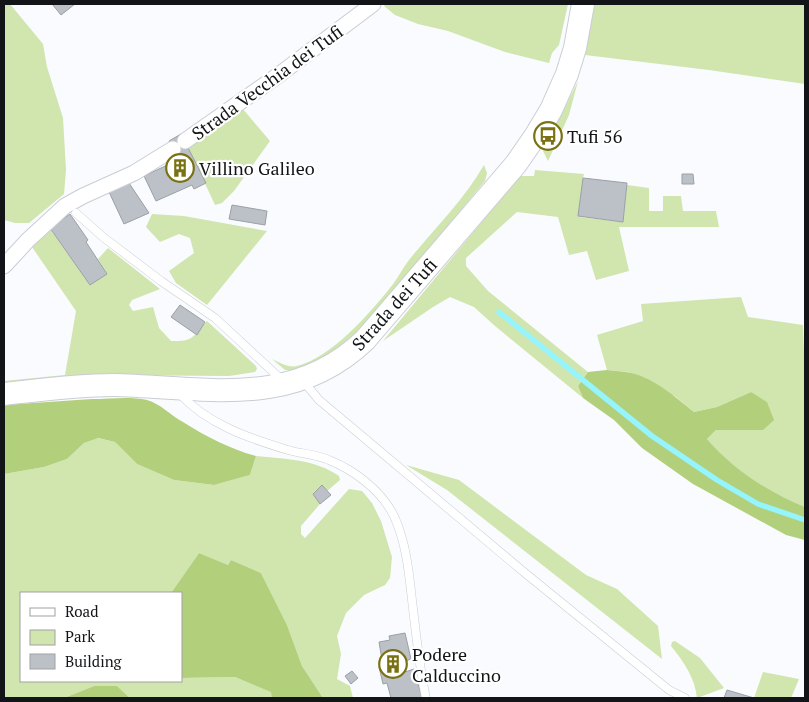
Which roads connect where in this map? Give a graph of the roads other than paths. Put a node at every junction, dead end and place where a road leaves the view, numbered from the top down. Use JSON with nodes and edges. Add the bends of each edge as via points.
{"nodes":[{"id":1,"x":373,"y":4,"type":"edge"},
{"id":2,"x":583,"y":4,"type":"edge"},
{"id":3,"x":76,"y":213,"type":"dead end"},
{"id":4,"x":4,"y":266,"type":"edge"},
{"id":5,"x":295,"y":382,"type":"junction"},
{"id":6,"x":174,"y":388,"type":"junction"},
{"id":7,"x":4,"y":394,"type":"edge"},
{"id":8,"x":426,"y":698,"type":"edge"},
{"id":9,"x":685,"y":698,"type":"edge"}],
"edges":[{"from":1,"to":4,"type":"street","name":"Strada Vecchia dei Tufi","via":[[179,145],[134,173],[65,206]]},
{"from":2,"to":5,"type":"street","name":"Strada dei Tufi","via":[[567,74],[551,110],[521,156],[365,340],[338,362]]},
{"from":3,"to":5,"type":"lane","via":[[103,237]]},
{"from":5,"to":6,"type":"street","name":"Strada dei Tufi","via":[[234,390]]},
{"from":5,"to":9,"type":"lane","via":[[669,690]]},
{"from":6,"to":7,"type":"street","name":"Strada dei Tufi","via":[[93,386]]},
{"from":6,"to":8,"type":"lane","via":[[224,427],[289,450],[328,459],[356,474],[378,493],[394,515],[405,547]]}]}
